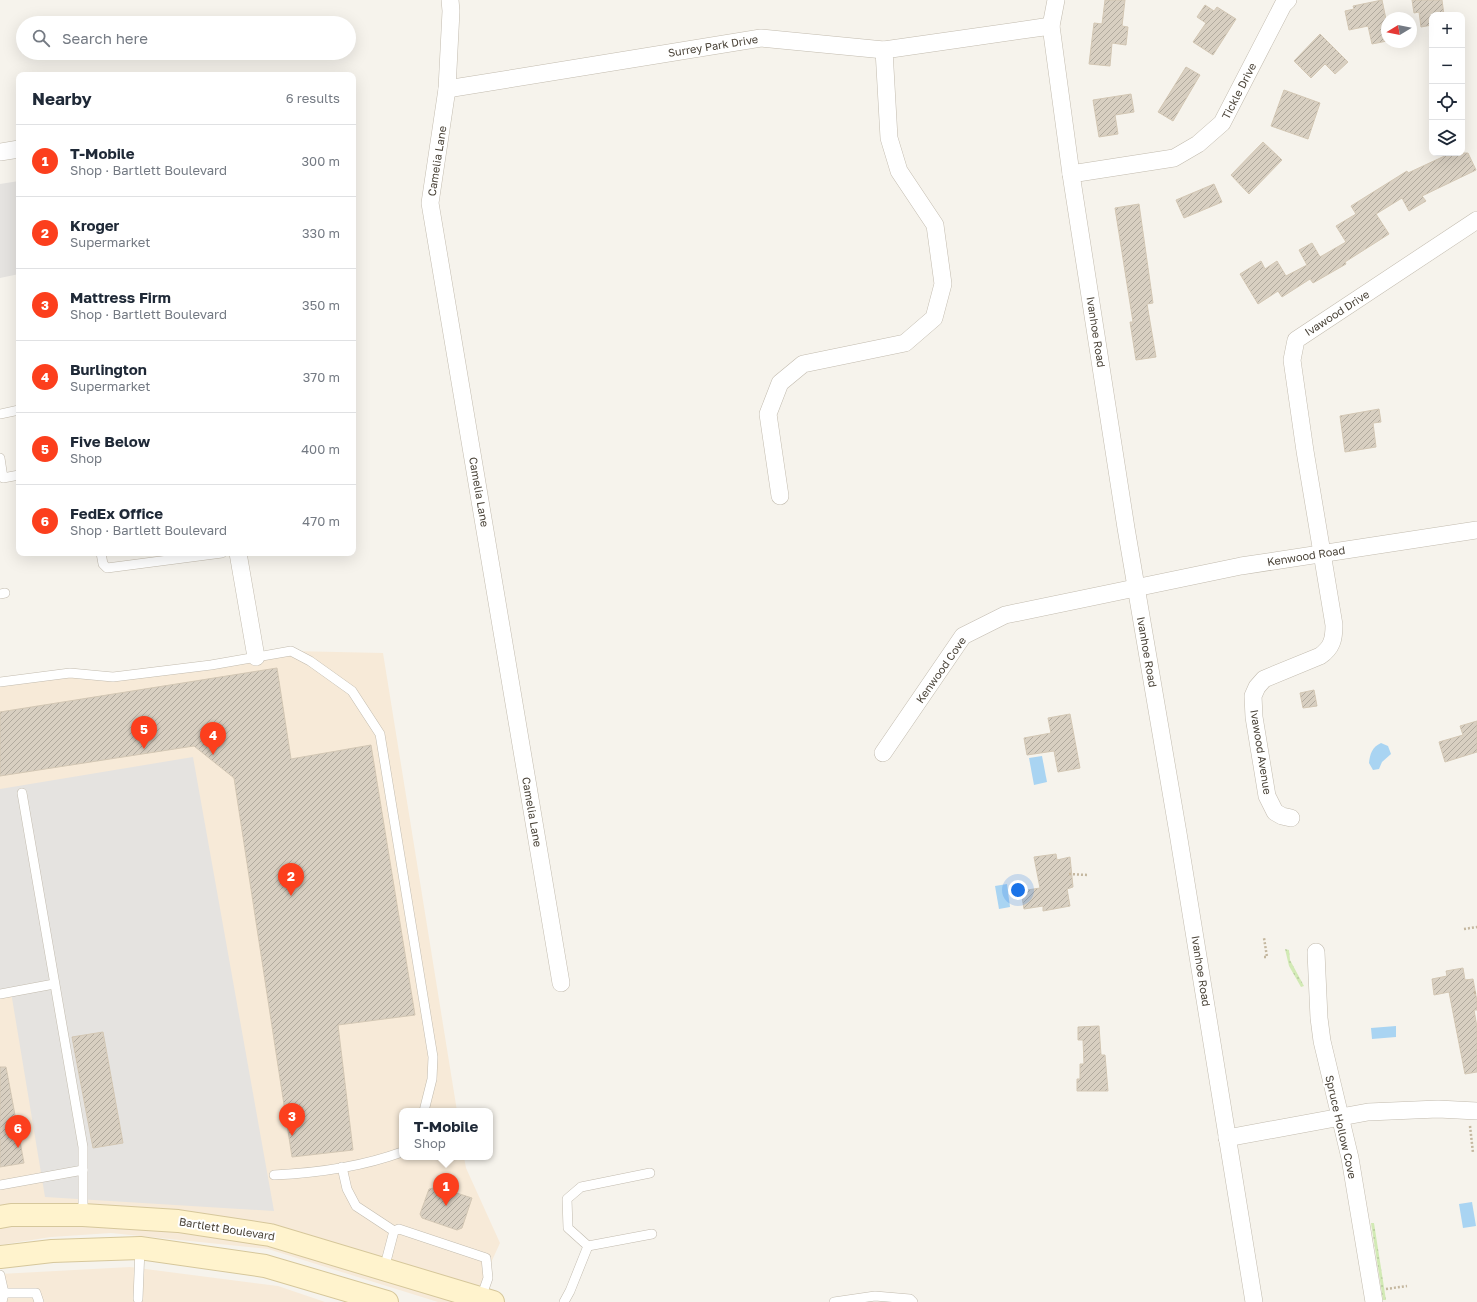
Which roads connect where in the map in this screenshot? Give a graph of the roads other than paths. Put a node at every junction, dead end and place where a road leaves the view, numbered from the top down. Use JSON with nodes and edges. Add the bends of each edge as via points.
{"nodes":[{"id":1,"x":450,"y":0,"type":"edge"},
{"id":2,"x":1056,"y":0,"type":"edge"},
{"id":3,"x":1288,"y":0,"type":"edge"},
{"id":4,"x":1051,"y":26,"type":"junction"},
{"id":5,"x":884,"y":50,"type":"junction"},
{"id":6,"x":447,"y":89,"type":"junction"},
{"id":7,"x":16,"y":149,"type":"edge"},
{"id":8,"x":0,"y":152,"type":"edge"},
{"id":9,"x":1071,"y":174,"type":"junction"},
{"id":10,"x":1477,"y":220,"type":"edge"},
{"id":11,"x":16,"y":411,"type":"edge"},
{"id":12,"x":0,"y":414,"type":"edge"},
{"id":13,"x":0,"y":458,"type":"edge"},
{"id":14,"x":16,"y":476,"type":"edge"},
{"id":15,"x":780,"y":496,"type":"dead end"},
{"id":16,"x":1477,"y":530,"type":"edge"},
{"id":17,"x":1322,"y":553,"type":"junction"},
{"id":18,"x":102,"y":556,"type":"edge"},
{"id":19,"x":199,"y":556,"type":"edge"},
{"id":20,"x":239,"y":556,"type":"edge"},
{"id":21,"x":1136,"y":587,"type":"junction"},
{"id":22,"x":256,"y":658,"type":"junction"},
{"id":23,"x":0,"y":682,"type":"edge"},
{"id":24,"x":883,"y":753,"type":"dead end"},
{"id":25,"x":22,"y":793,"type":"dead end"},
{"id":26,"x":1292,"y":818,"type":"dead end"},
{"id":27,"x":1316,"y":952,"type":"dead end"},
{"id":28,"x":561,"y":983,"type":"dead end"},
{"id":29,"x":54,"y":984,"type":"junction"},
{"id":30,"x":0,"y":994,"type":"edge"},
{"id":31,"x":425,"y":1108,"type":"edge"},
{"id":32,"x":1474,"y":1116,"type":"edge"},
{"id":33,"x":1340,"y":1117,"type":"junction"},
{"id":34,"x":1227,"y":1138,"type":"junction"},
{"id":35,"x":399,"y":1153,"type":"edge"},
{"id":36,"x":342,"y":1167,"type":"junction"},
{"id":37,"x":83,"y":1170,"type":"junction"},
{"id":38,"x":650,"y":1173,"type":"dead end"},
{"id":39,"x":274,"y":1175,"type":"dead end"},
{"id":40,"x":0,"y":1185,"type":"edge"},
{"id":41,"x":83,"y":1215,"type":"junction"},
{"id":42,"x":0,"y":1217,"type":"edge"},
{"id":43,"x":394,"y":1231,"type":"junction"},
{"id":44,"x":652,"y":1234,"type":"dead end"},
{"id":45,"x":588,"y":1246,"type":"junction"},
{"id":46,"x":140,"y":1248,"type":"junction"},
{"id":47,"x":0,"y":1258,"type":"edge"},
{"id":48,"x":384,"y":1269,"type":"junction"},
{"id":49,"x":0,"y":1275,"type":"edge"},
{"id":50,"x":2,"y":1296,"type":"edge"},
{"id":51,"x":138,"y":1299,"type":"dead end"},
{"id":52,"x":489,"y":1301,"type":"edge"},
{"id":53,"x":39,"y":1302,"type":"edge"},
{"id":54,"x":387,"y":1302,"type":"edge"},
{"id":55,"x":564,"y":1302,"type":"edge"},
{"id":56,"x":834,"y":1302,"type":"edge"},
{"id":57,"x":913,"y":1302,"type":"edge"},
{"id":58,"x":1254,"y":1302,"type":"edge"},
{"id":59,"x":1374,"y":1302,"type":"edge"}],
"edges":[{"from":1,"to":6,"type":"street","name":"Camelia Lane"},
{"from":2,"to":4,"type":"street","name":"Ivanhoe Road"},
{"from":3,"to":9,"type":"street","name":"Tickle Drive","via":[[1283,5],[1222,124],[1198,144],[1174,158]]},
{"from":4,"to":5,"type":"street","name":"Surrey Park Drive"},
{"from":4,"to":9,"type":"street","name":"Ivanhoe Road"},
{"from":5,"to":6,"type":"street","name":"Surrey Park Drive","via":[[761,38]]},
{"from":5,"to":15,"type":"street","via":[[888,138],[899,172],[935,225],[943,284],[934,318],[905,344],[803,364],[780,383],[768,414]]},
{"from":6,"to":28,"type":"street","name":"Camelia Lane","via":[[430,203]]},
{"from":7,"to":8,"type":"street"},
{"from":9,"to":21,"type":"street","name":"Ivanhoe Road"},
{"from":10,"to":17,"type":"street","name":"Ivawood Drive","via":[[1296,340],[1292,360],[1304,451]]},
{"from":11,"to":12,"type":"lane"},
{"from":13,"to":14,"type":"lane","via":[[3,478]]},
{"from":16,"to":17,"type":"street","name":"Kenwood Road"},
{"from":17,"to":21,"type":"street","name":"Kenwood Road"},
{"from":17,"to":26,"type":"street","name":"Ivawood Avenue","via":[[1334,625],[1331,646],[1320,656],[1264,679],[1256,687],[1253,696],[1267,796],[1275,812]]},
{"from":18,"to":19,"type":"lane","via":[[107,568]]},
{"from":20,"to":22,"type":"street"},
{"from":21,"to":24,"type":"street","name":"Kenwood Cove","via":[[1006,614],[963,636]]},
{"from":21,"to":34,"type":"street","name":"Ivanhoe Road"},
{"from":22,"to":23,"type":"lane","via":[[113,677],[70,673]]},
{"from":22,"to":31,"type":"lane","via":[[291,652],[310,660],[352,691],[380,734],[432,1057],[432,1079]]},
{"from":25,"to":29,"type":"lane"},
{"from":27,"to":33,"type":"street","name":"Spruce Hollow Cove","via":[[1322,1041]]},
{"from":29,"to":30,"type":"lane"},
{"from":29,"to":37,"type":"lane","via":[[83,1147]]},
{"from":32,"to":33,"type":"street","via":[[1420,1109],[1368,1112]]},
{"from":33,"to":34,"type":"street"},
{"from":33,"to":59,"type":"street","name":"Spruce Hollow Cove","via":[[1350,1158]]},
{"from":34,"to":58,"type":"street","name":"Ivanhoe Road"},
{"from":35,"to":36,"type":"lane","via":[[380,1160]]},
{"from":36,"to":39,"type":"lane","via":[[309,1173]]},
{"from":36,"to":43,"type":"lane","via":[[347,1190],[356,1206]]},
{"from":37,"to":40,"type":"lane"},
{"from":37,"to":41,"type":"lane"},
{"from":38,"to":45,"type":"lane","via":[[581,1187],[567,1199],[568,1228]]},
{"from":41,"to":42,"type":"main road","name":"Bartlett Boulevard"},
{"from":41,"to":48,"type":"main road","name":"Bartlett Boulevard","via":[[178,1221],[270,1235]]},
{"from":43,"to":48,"type":"lane"},
{"from":43,"to":52,"type":"lane","via":[[399,1229],[486,1258]]},
{"from":44,"to":45,"type":"lane"},
{"from":45,"to":55,"type":"lane"},
{"from":46,"to":47,"type":"main road","via":[[52,1251]]},
{"from":46,"to":51,"type":"lane"},
{"from":46,"to":54,"type":"main road","via":[[265,1266]]},
{"from":48,"to":52,"type":"main road","name":"Bartlett Boulevard"},
{"from":49,"to":50,"type":"lane"},
{"from":50,"to":53,"type":"lane","via":[[36,1293]]},
{"from":56,"to":57,"type":"lane","via":[[875,1296],[910,1299]]}]}
